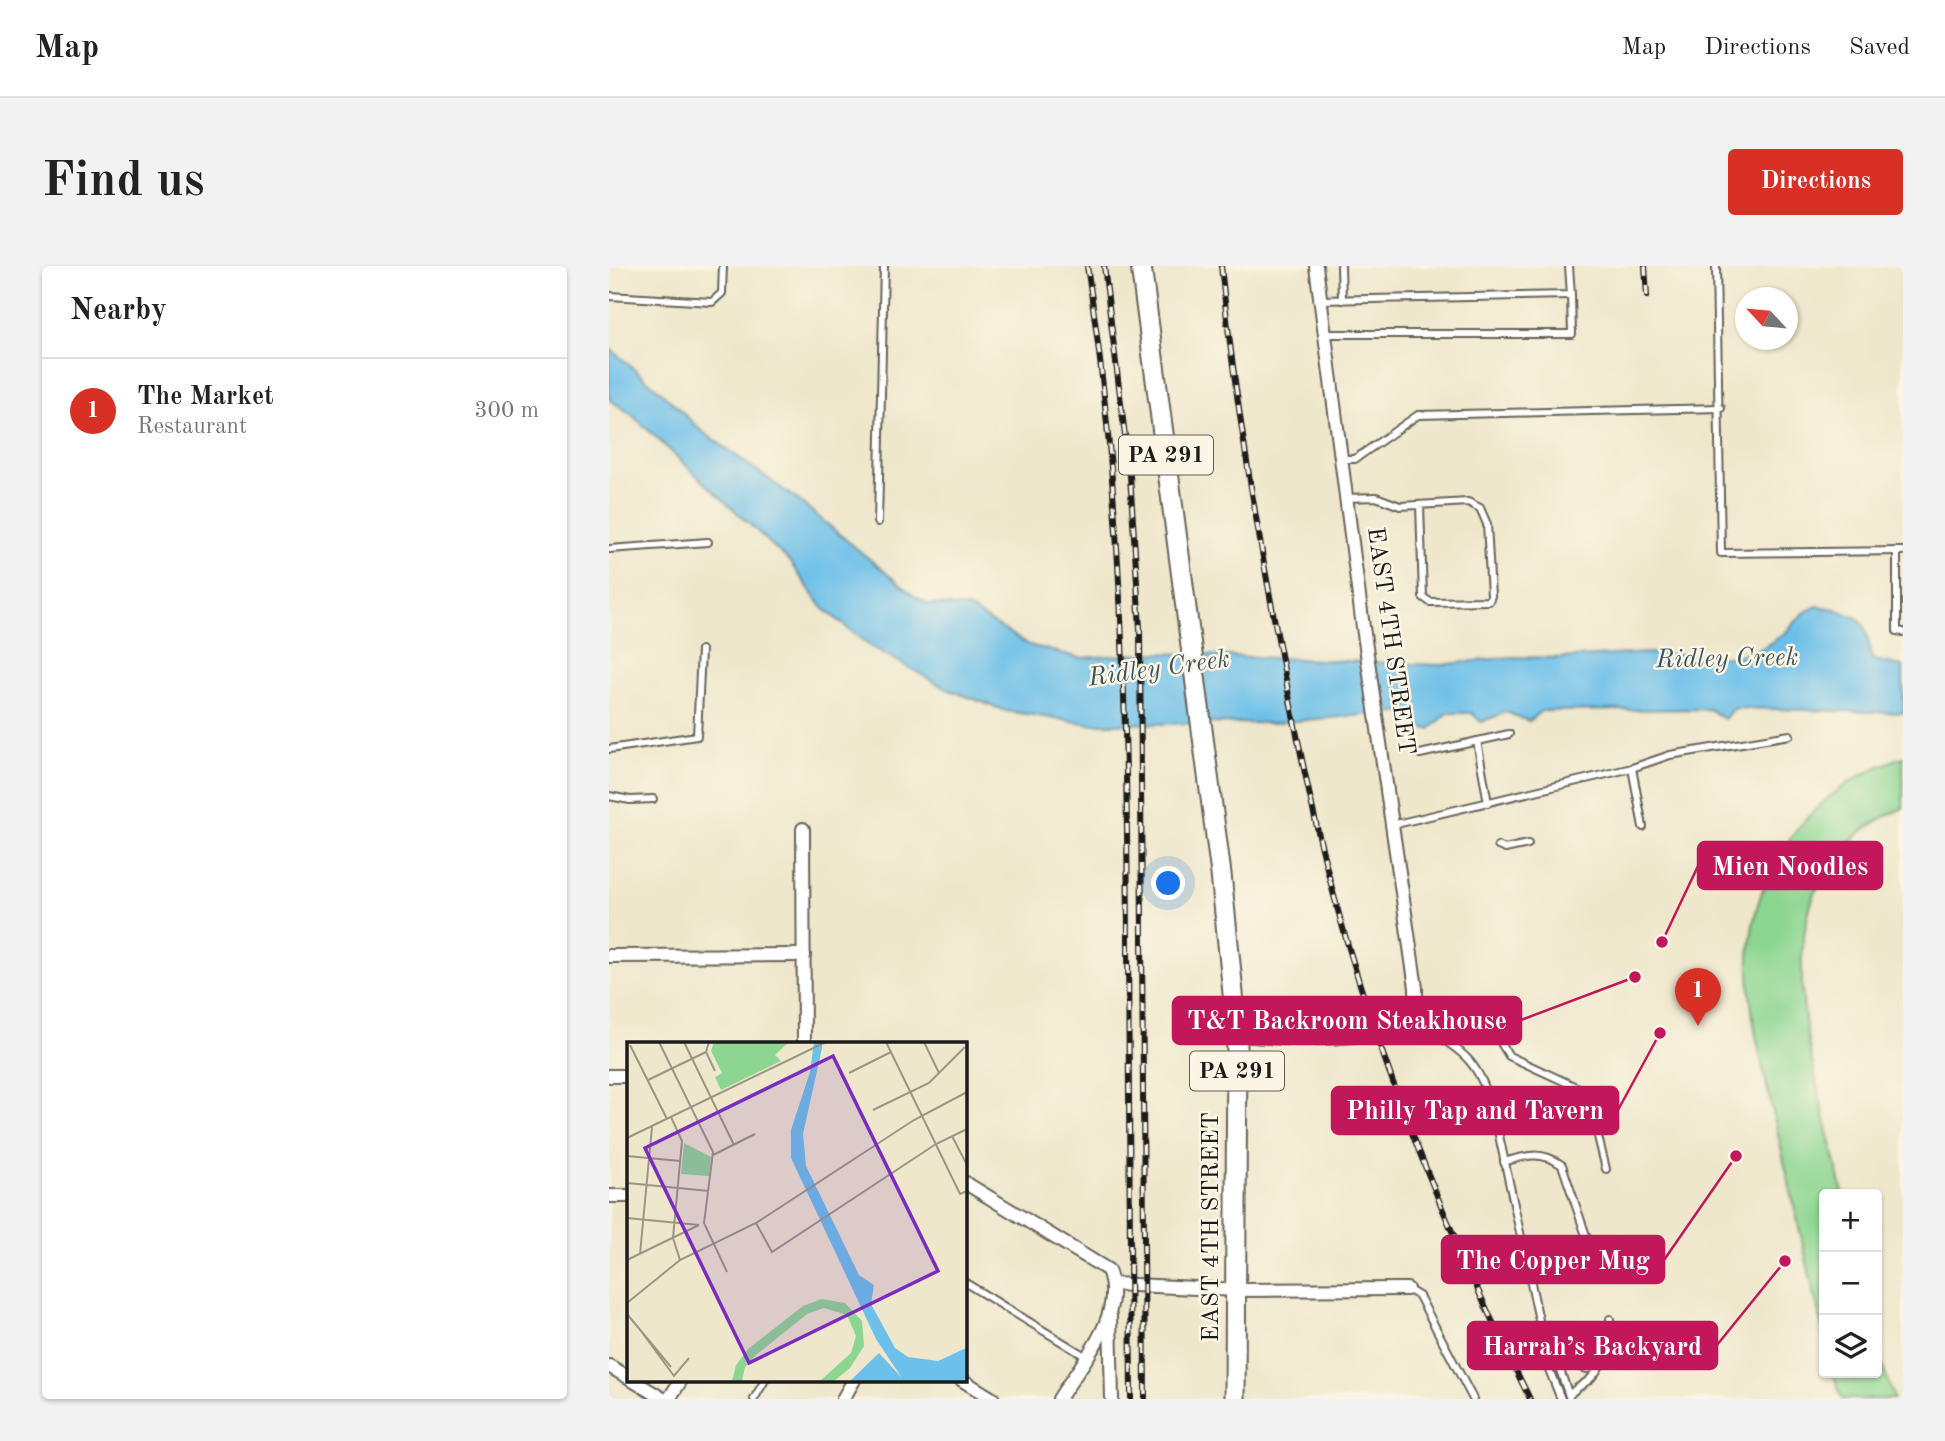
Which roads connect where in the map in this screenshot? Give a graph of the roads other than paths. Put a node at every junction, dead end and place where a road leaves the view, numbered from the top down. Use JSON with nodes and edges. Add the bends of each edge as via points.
{"nodes":[{"id":1,"x":723,"y":266,"type":"edge"},
{"id":2,"x":884,"y":266,"type":"edge"},
{"id":3,"x":1142,"y":266,"type":"edge"},
{"id":4,"x":1316,"y":266,"type":"edge"},
{"id":5,"x":1341,"y":266,"type":"edge"},
{"id":6,"x":1569,"y":266,"type":"edge"},
{"id":7,"x":1716,"y":266,"type":"edge"},
{"id":8,"x":1571,"y":295,"type":"junction"},
{"id":9,"x":609,"y":296,"type":"edge"},
{"id":10,"x":1342,"y":299,"type":"junction"},
{"id":11,"x":1320,"y":300,"type":"junction"},
{"id":12,"x":1325,"y":334,"type":"junction"},
{"id":13,"x":1720,"y":408,"type":"junction"},
{"id":14,"x":1341,"y":459,"type":"junction"},
{"id":15,"x":1346,"y":498,"type":"junction"},
{"id":16,"x":1420,"y":505,"type":"junction"},
{"id":17,"x":878,"y":522,"type":"dead end"},
{"id":18,"x":708,"y":542,"type":"dead end"},
{"id":19,"x":609,"y":549,"type":"edge"},
{"id":20,"x":1900,"y":551,"type":"edge"},
{"id":21,"x":1903,"y":632,"type":"edge"},
{"id":22,"x":701,"y":650,"type":"dead end"},
{"id":23,"x":1509,"y":734,"type":"dead end"},
{"id":24,"x":1790,"y":735,"type":"dead end"},
{"id":25,"x":1478,"y":741,"type":"junction"},
{"id":26,"x":609,"y":749,"type":"edge"},
{"id":27,"x":1420,"y":754,"type":"dead end"},
{"id":28,"x":1632,"y":768,"type":"junction"},
{"id":29,"x":609,"y":796,"type":"edge"},
{"id":30,"x":653,"y":799,"type":"dead end"},
{"id":31,"x":1488,"y":803,"type":"junction"},
{"id":32,"x":1392,"y":825,"type":"junction"},
{"id":33,"x":1643,"y":827,"type":"dead end"},
{"id":34,"x":803,"y":829,"type":"dead end"},
{"id":35,"x":1528,"y":844,"type":"dead end"},
{"id":36,"x":1498,"y":845,"type":"dead end"},
{"id":37,"x":804,"y":955,"type":"junction"},
{"id":38,"x":609,"y":956,"type":"edge"},
{"id":39,"x":1416,"y":1023,"type":"junction"},
{"id":40,"x":1237,"y":1033,"type":"junction"},
{"id":41,"x":804,"y":1042,"type":"edge"},
{"id":42,"x":1501,"y":1043,"type":"dead end"},
{"id":43,"x":609,"y":1076,"type":"edge"},
{"id":44,"x":627,"y":1076,"type":"edge"},
{"id":45,"x":1504,"y":1162,"type":"junction"},
{"id":46,"x":1606,"y":1169,"type":"dead end"},
{"id":47,"x":968,"y":1184,"type":"edge"},
{"id":48,"x":609,"y":1196,"type":"edge"},
{"id":49,"x":627,"y":1196,"type":"edge"},
{"id":50,"x":1595,"y":1262,"type":"dead end"},
{"id":51,"x":966,"y":1283,"type":"edge"},
{"id":52,"x":1114,"y":1284,"type":"junction"},
{"id":53,"x":1407,"y":1289,"type":"joint"},
{"id":54,"x":1237,"y":1290,"type":"junction"},
{"id":55,"x":1110,"y":1316,"type":"junction"},
{"id":56,"x":1610,"y":1319,"type":"dead end"},
{"id":57,"x":1086,"y":1356,"type":"junction"},
{"id":58,"x":1547,"y":1357,"type":"junction"},
{"id":59,"x":609,"y":1366,"type":"edge"},
{"id":60,"x":1599,"y":1366,"type":"junction"},
{"id":61,"x":627,"y":1377,"type":"edge"},
{"id":62,"x":635,"y":1382,"type":"edge"},
{"id":63,"x":680,"y":1382,"type":"edge"},
{"id":64,"x":764,"y":1382,"type":"edge"},
{"id":65,"x":854,"y":1382,"type":"edge"},
{"id":66,"x":965,"y":1382,"type":"edge"},
{"id":67,"x":1569,"y":1398,"type":"edge"},
{"id":68,"x":663,"y":1399,"type":"edge"},
{"id":69,"x":669,"y":1399,"type":"edge"},
{"id":70,"x":754,"y":1399,"type":"edge"},
{"id":71,"x":843,"y":1399,"type":"edge"},
{"id":72,"x":993,"y":1399,"type":"edge"},
{"id":73,"x":1059,"y":1399,"type":"edge"},
{"id":74,"x":1112,"y":1399,"type":"edge"},
{"id":75,"x":1235,"y":1399,"type":"edge"},
{"id":76,"x":1472,"y":1399,"type":"edge"},
{"id":77,"x":1561,"y":1399,"type":"edge"}],
"edges":[{"from":1,"to":9,"type":"lane","via":[[722,293],[712,302]]},
{"from":2,"to":17,"type":"lane"},
{"from":3,"to":40,"type":"main road","name":"EAST 4TH STREET","number":"PA 291","via":[[1221,874]]},
{"from":4,"to":11,"type":"street","name":"EAST 4TH STREET"},
{"from":5,"to":10,"type":"lane"},
{"from":6,"to":8,"type":"lane"},
{"from":7,"to":13,"type":"lane"},
{"from":8,"to":10,"type":"lane"},
{"from":8,"to":12,"type":"lane","via":[[1572,334]]},
{"from":10,"to":11,"type":"lane"},
{"from":11,"to":12,"type":"street","name":"EAST 4TH STREET"},
{"from":12,"to":14,"type":"street","name":"EAST 4TH STREET"},
{"from":13,"to":14,"type":"lane","via":[[1418,415],[1355,458]]},
{"from":13,"to":20,"type":"lane","via":[[1721,553]]},
{"from":14,"to":15,"type":"street","name":"EAST 4TH STREET"},
{"from":15,"to":16,"type":"lane","via":[[1367,496],[1396,506]]},
{"from":15,"to":32,"type":"street","name":"EAST 4TH STREET"},
{"from":16,"to":16,"type":"lane","via":[[1468,502],[1485,513],[1489,601],[1430,602],[1423,597]]},
{"from":18,"to":19,"type":"lane"},
{"from":20,"to":21,"type":"lane","via":[[1897,631]]},
{"from":22,"to":26,"type":"lane","via":[[697,736]]},
{"from":23,"to":25,"type":"lane"},
{"from":24,"to":28,"type":"lane","via":[[1670,755]]},
{"from":25,"to":27,"type":"lane"},
{"from":25,"to":31,"type":"lane"},
{"from":28,"to":31,"type":"lane"},
{"from":28,"to":33,"type":"lane"},
{"from":29,"to":30,"type":"lane"},
{"from":31,"to":32,"type":"lane"},
{"from":32,"to":39,"type":"street","name":"EAST 4TH STREET","via":[[1416,988]]},
{"from":34,"to":37,"type":"street"},
{"from":35,"to":36,"type":"lane","via":[[1505,849]]},
{"from":37,"to":38,"type":"street"},
{"from":37,"to":41,"type":"street"},
{"from":39,"to":40,"type":"street","via":[[1391,1030],[1315,1036]]},
{"from":39,"to":45,"type":"lane","via":[[1450,1041],[1477,1068],[1493,1108]]},
{"from":40,"to":54,"type":"main road","name":"EAST 4TH STREET","number":"PA 291"},
{"from":42,"to":46,"type":"lane","via":[[1509,1056],[1587,1092]]},
{"from":43,"to":44,"type":"street"},
{"from":45,"to":50,"type":"lane","via":[[1536,1155],[1562,1165]]},
{"from":45,"to":58,"type":"lane"},
{"from":47,"to":52,"type":"street","via":[[1108,1270]]},
{"from":48,"to":49,"type":"street"},
{"from":51,"to":57,"type":"lane"},
{"from":52,"to":54,"type":"street"},
{"from":52,"to":55,"type":"street"},
{"from":53,"to":54,"type":"street"},
{"from":53,"to":76,"type":"lane","via":[[1419,1296]]},
{"from":54,"to":75,"type":"main road","name":"EAST 4TH STREET","number":"PA 291"},
{"from":55,"to":57,"type":"street"},
{"from":55,"to":74,"type":"street"},
{"from":56,"to":60,"type":"lane","via":[[1611,1335]]},
{"from":57,"to":73,"type":"street"},
{"from":58,"to":60,"type":"lane","via":[[1587,1369]]},
{"from":58,"to":67,"type":"lane","via":[[1558,1364]]},
{"from":58,"to":77,"type":"lane"},
{"from":59,"to":61,"type":"street"},
{"from":60,"to":67,"type":"lane"},
{"from":62,"to":68,"type":"street"},
{"from":63,"to":69,"type":"street"},
{"from":64,"to":70,"type":"lane"},
{"from":65,"to":71,"type":"street"},
{"from":66,"to":72,"type":"street"}]}
